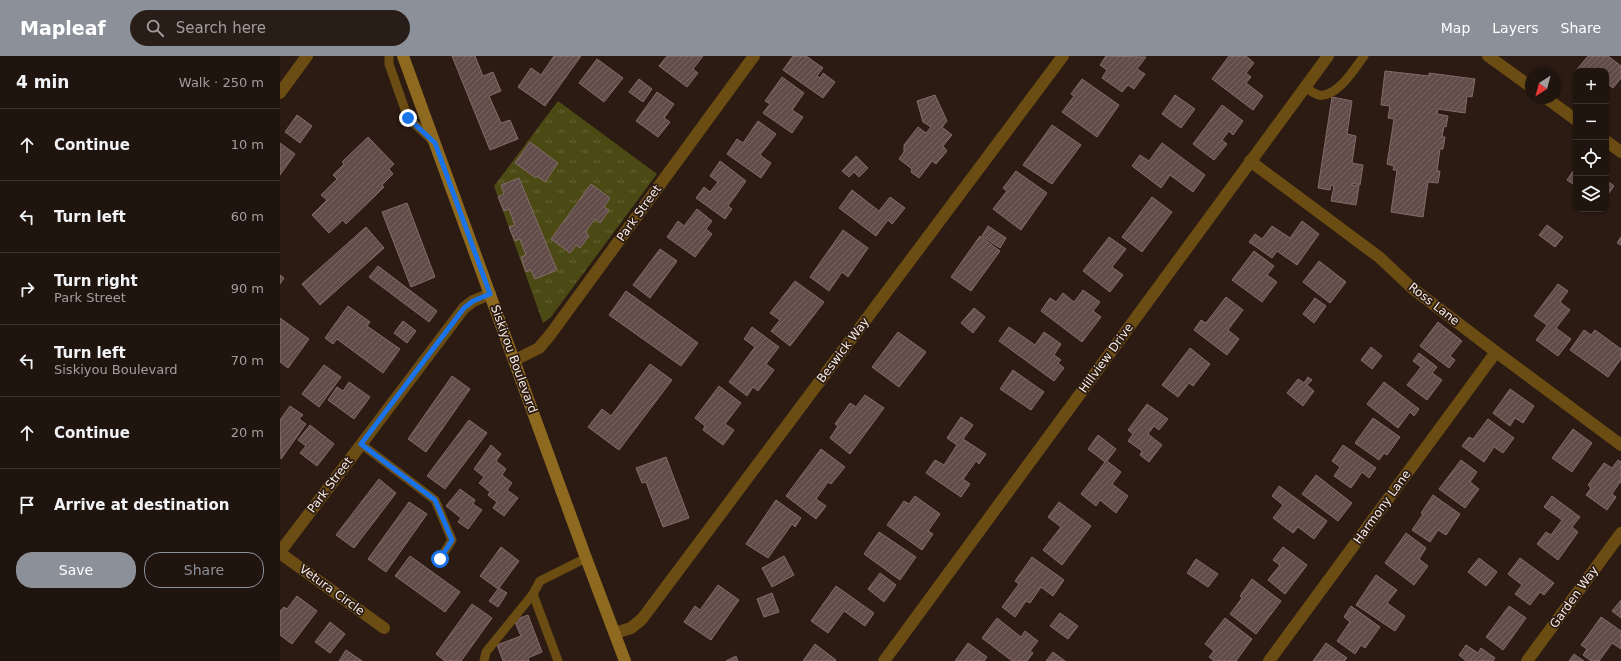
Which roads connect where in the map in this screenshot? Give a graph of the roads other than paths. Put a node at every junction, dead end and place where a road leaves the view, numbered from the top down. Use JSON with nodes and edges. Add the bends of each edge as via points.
{"nodes":[{"id":1,"x":307,"y":56,"type":"edge"},
{"id":2,"x":389,"y":56,"type":"edge"},
{"id":3,"x":403,"y":56,"type":"edge"},
{"id":4,"x":754,"y":56,"type":"edge"},
{"id":5,"x":1063,"y":56,"type":"edge"},
{"id":6,"x":1328,"y":56,"type":"edge"},
{"id":7,"x":1364,"y":56,"type":"edge"},
{"id":8,"x":1488,"y":56,"type":"edge"},
{"id":9,"x":1525,"y":83,"type":"edge"},
{"id":10,"x":1305,"y":87,"type":"junction"},
{"id":11,"x":280,"y":94,"type":"edge"},
{"id":12,"x":1554,"y":104,"type":"edge"},
{"id":13,"x":1573,"y":118,"type":"edge"},
{"id":14,"x":435,"y":143,"type":"junction"},
{"id":15,"x":1609,"y":143,"type":"edge"},
{"id":16,"x":1621,"y":152,"type":"edge"},
{"id":17,"x":1250,"y":161,"type":"junction"},
{"id":18,"x":490,"y":294,"type":"junction"},
{"id":19,"x":1496,"y":352,"type":"junction"},
{"id":20,"x":515,"y":360,"type":"junction"},
{"id":21,"x":361,"y":444,"type":"junction"},
{"id":22,"x":1621,"y":444,"type":"edge"},
{"id":23,"x":1621,"y":533,"type":"edge"},
{"id":24,"x":280,"y":552,"type":"edge"},
{"id":25,"x":586,"y":558,"type":"junction"},
{"id":26,"x":440,"y":559,"type":"dead end"},
{"id":27,"x":533,"y":594,"type":"junction"},
{"id":28,"x":384,"y":628,"type":"dead end"},
{"id":29,"x":615,"y":633,"type":"junction"},
{"id":30,"x":484,"y":661,"type":"edge"},
{"id":31,"x":558,"y":661,"type":"edge"},
{"id":32,"x":625,"y":661,"type":"edge"},
{"id":33,"x":884,"y":661,"type":"edge"},
{"id":34,"x":1269,"y":661,"type":"edge"},
{"id":35,"x":1528,"y":661,"type":"edge"}],
"edges":[{"from":1,"to":11,"type":"street"},
{"from":2,"to":14,"type":"lane","via":[[389,64],[408,118]]},
{"from":3,"to":14,"type":"main road","name":"Siskiyou Boulevard"},
{"from":4,"to":20,"type":"street","name":"Park Street","via":[[550,335],[539,348]]},
{"from":5,"to":29,"type":"street","name":"Beswick Way","via":[[642,619],[630,628]]},
{"from":6,"to":10,"type":"street","name":"Hillview Drive"},
{"from":7,"to":10,"type":"lane","via":[[1346,80],[1328,94],[1319,95]]},
{"from":8,"to":9,"type":"street"},
{"from":10,"to":17,"type":"street","name":"Hillview Drive"},
{"from":12,"to":13,"type":"street"},
{"from":14,"to":18,"type":"main road","name":"Siskiyou Boulevard"},
{"from":15,"to":16,"type":"street"},
{"from":17,"to":19,"type":"street","name":"Ross Lane","via":[[1379,257],[1412,288]]},
{"from":17,"to":33,"type":"street","name":"Hillview Drive"},
{"from":18,"to":20,"type":"main road","name":"Siskiyou Boulevard"},
{"from":18,"to":21,"type":"street","name":"Park Street","via":[[464,308]]},
{"from":19,"to":22,"type":"street","name":"Ross Lane"},
{"from":19,"to":34,"type":"street","name":"Harmony Lane"},
{"from":20,"to":25,"type":"main road","name":"Siskiyou Boulevard"},
{"from":21,"to":24,"type":"street","name":"Park Street"},
{"from":21,"to":26,"type":"lane","via":[[435,500],[452,540]]},
{"from":23,"to":35,"type":"street","name":"Garden Way"},
{"from":24,"to":28,"type":"street","name":"Vetura Circle"},
{"from":25,"to":27,"type":"lane","via":[[540,581]]},
{"from":25,"to":29,"type":"main road","name":"Siskiyou Boulevard"},
{"from":27,"to":30,"type":"lane","via":[[486,652]]},
{"from":27,"to":31,"type":"lane"},
{"from":29,"to":32,"type":"main road","name":"Siskiyou Boulevard"}]}
